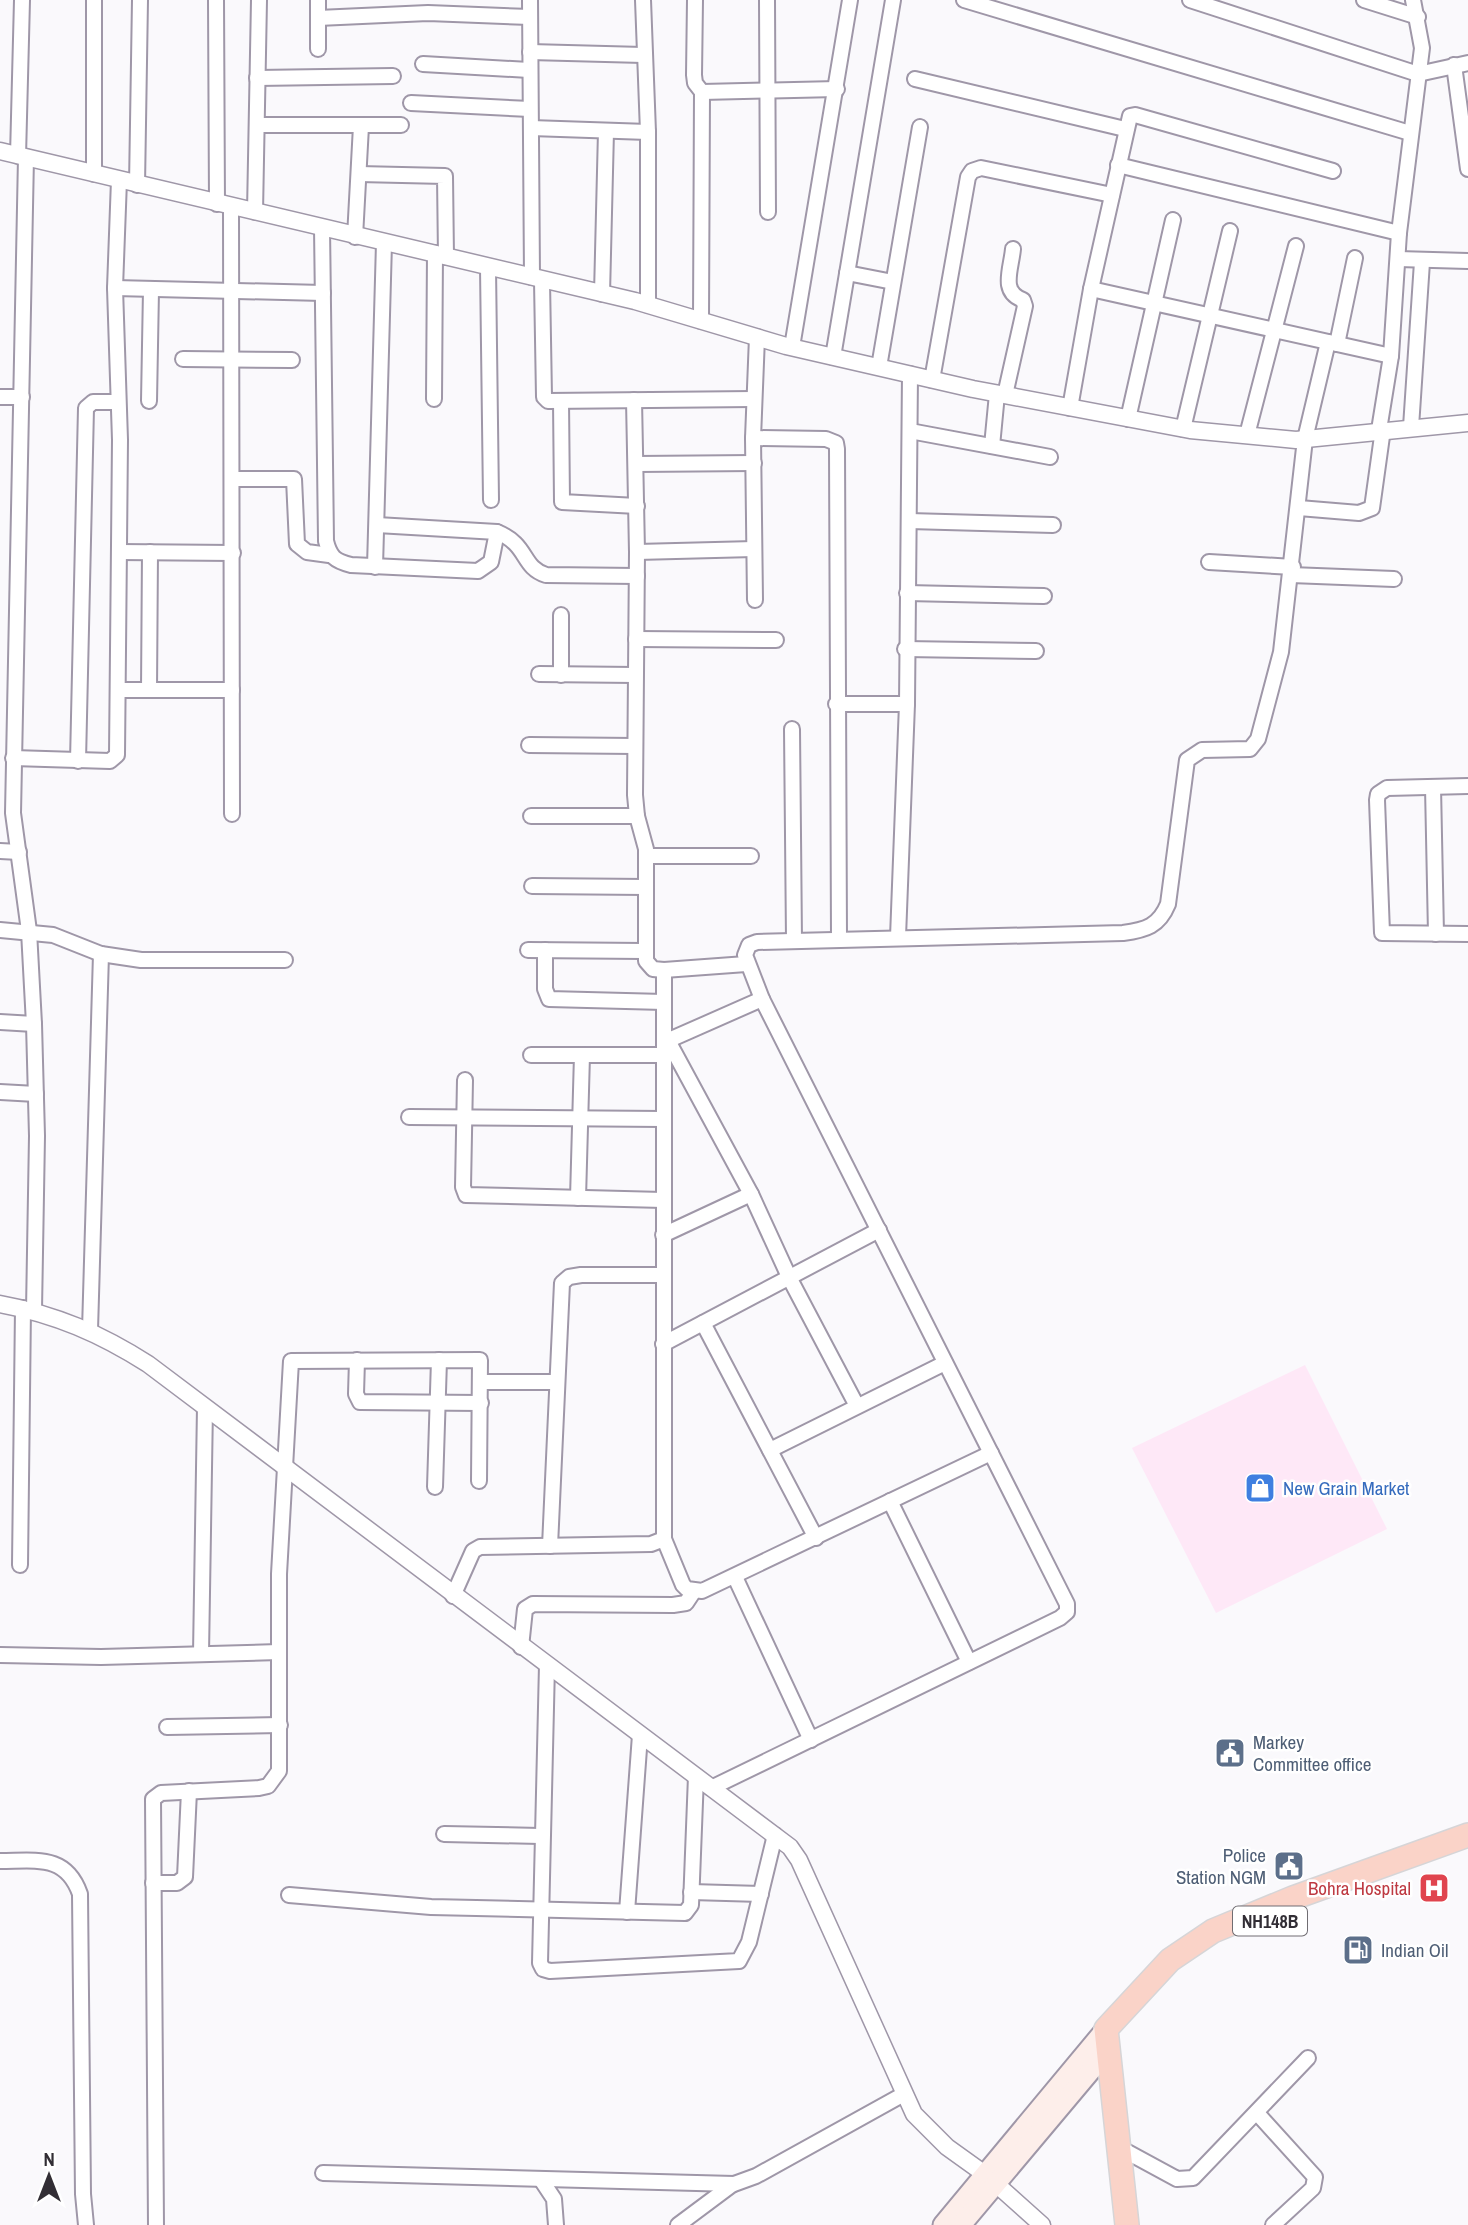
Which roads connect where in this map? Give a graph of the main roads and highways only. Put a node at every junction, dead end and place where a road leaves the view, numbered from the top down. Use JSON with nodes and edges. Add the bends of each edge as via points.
{"nodes":[{"id":1,"x":1468,"y":1835,"type":"edge"},
{"id":2,"x":1468,"y":1848,"type":"edge"},
{"id":3,"x":1173,"y":1965,"type":"junction"},
{"id":4,"x":1107,"y":2040,"type":"junction"},
{"id":5,"x":991,"y":2179,"type":"junction"},
{"id":6,"x":943,"y":2225,"type":"edge"},
{"id":7,"x":961,"y":2225,"type":"edge"},
{"id":8,"x":1127,"y":2225,"type":"edge"}],
"edges":[{"from":1,"to":3,"type":"highway","number":"NH148B","via":[[1213,1931]]},
{"from":2,"to":3,"type":"highway","number":"NH148B","via":[[1331,1897]]},
{"from":3,"to":4,"type":"highway","number":"NH148B"},
{"from":4,"to":5,"type":"main road"},
{"from":4,"to":8,"type":"highway"},
{"from":5,"to":6,"type":"main road"},
{"from":5,"to":7,"type":"main road"}]}
